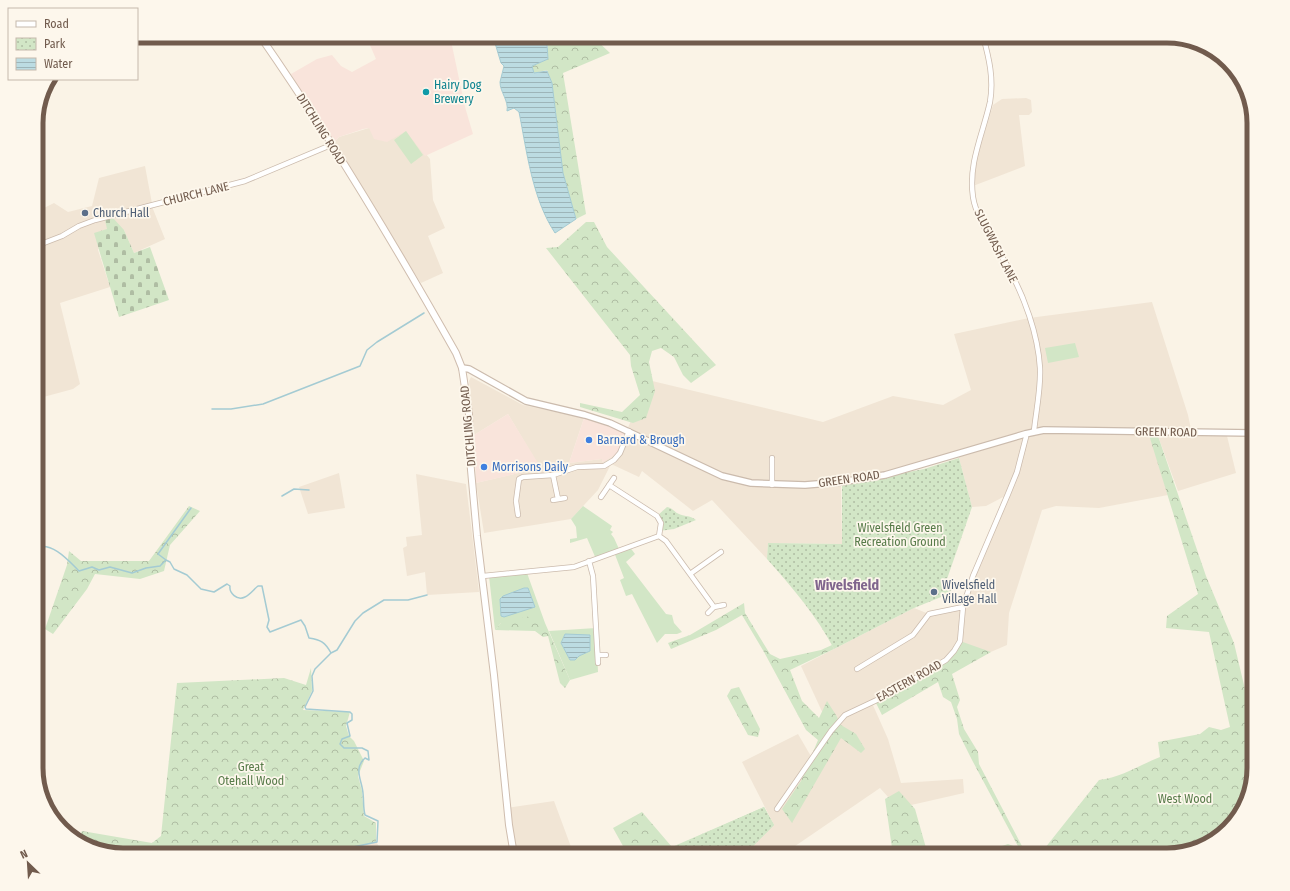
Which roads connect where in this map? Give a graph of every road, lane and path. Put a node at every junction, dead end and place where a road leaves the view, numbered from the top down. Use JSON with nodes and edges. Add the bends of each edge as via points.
{"nodes":[{"id":1,"x":265,"y":43,"type":"edge"},
{"id":2,"x":985,"y":43,"type":"edge"},
{"id":3,"x":331,"y":145,"type":"junction"},
{"id":4,"x":43,"y":243,"type":"edge"},
{"id":5,"x":462,"y":368,"type":"junction"},
{"id":6,"x":630,"y":431,"type":"junction"},
{"id":7,"x":1034,"y":431,"type":"junction"},
{"id":8,"x":1247,"y":433,"type":"edge"},
{"id":9,"x":1025,"y":434,"type":"junction"},
{"id":10,"x":772,"y":458,"type":"dead end"},
{"id":11,"x":553,"y":475,"type":"junction"},
{"id":12,"x":614,"y":478,"type":"dead end"},
{"id":13,"x":772,"y":484,"type":"junction"},
{"id":14,"x":609,"y":485,"type":"junction"},
{"id":15,"x":601,"y":497,"type":"dead end"},
{"id":16,"x":564,"y":498,"type":"dead end"},
{"id":17,"x":518,"y":515,"type":"dead end"},
{"id":18,"x":658,"y":536,"type":"junction"},
{"id":19,"x":721,"y":552,"type":"dead end"},
{"id":20,"x":589,"y":562,"type":"junction"},
{"id":21,"x":690,"y":574,"type":"junction"},
{"id":22,"x":483,"y":576,"type":"junction"},
{"id":23,"x":724,"y":605,"type":"dead end"},
{"id":24,"x":714,"y":607,"type":"junction"},
{"id":25,"x":963,"y":607,"type":"junction"},
{"id":26,"x":708,"y":613,"type":"dead end"},
{"id":27,"x":606,"y":654,"type":"dead end"},
{"id":28,"x":598,"y":655,"type":"junction"},
{"id":29,"x":598,"y":663,"type":"dead end"},
{"id":30,"x":857,"y":669,"type":"dead end"},
{"id":31,"x":777,"y":809,"type":"dead end"},
{"id":32,"x":513,"y":848,"type":"edge"}],
"edges":[{"from":1,"to":3,"type":"main road","name":"DITCHLING ROAD","via":[[307,104]]},
{"from":2,"to":7,"type":"street","name":"SLUGWASH LANE","via":[[990,60],[992,84],[989,106],[976,149],[972,173],[973,198],[979,215],[1014,279],[1033,332],[1040,376]]},
{"from":3,"to":4,"type":"street","name":"CHURCH LANE","via":[[245,182],[95,220]]},
{"from":3,"to":5,"type":"main road","name":"DITCHLING ROAD","via":[[418,286]]},
{"from":5,"to":6,"type":"street","name":"GREEN ROAD","via":[[469,369],[526,401],[585,415]]},
{"from":5,"to":22,"type":"main road","name":"DITCHLING ROAD","via":[[469,414],[472,477]]},
{"from":6,"to":11,"type":"street","via":[[620,453],[604,466],[577,467]]},
{"from":6,"to":13,"type":"street","name":"GREEN ROAD","via":[[722,476],[751,483]]},
{"from":7,"to":8,"type":"street","name":"GREEN ROAD","via":[[1066,429]]},
{"from":7,"to":9,"type":"street","name":"GREEN ROAD"},
{"from":9,"to":13,"type":"street","name":"GREEN ROAD","via":[[885,475],[805,485]]},
{"from":9,"to":25,"type":"street","name":"EASTERN ROAD","via":[[1017,472],[973,576]]},
{"from":10,"to":13,"type":"street"},
{"from":11,"to":16,"type":"street","via":[[555,500]]},
{"from":11,"to":17,"type":"street","via":[[519,479],[516,501]]},
{"from":12,"to":14,"type":"street"},
{"from":14,"to":15,"type":"street"},
{"from":14,"to":18,"type":"street","via":[[657,516],[661,523]]},
{"from":18,"to":20,"type":"street"},
{"from":18,"to":21,"type":"street","via":[[666,541]]},
{"from":19,"to":21,"type":"street"},
{"from":20,"to":22,"type":"street","via":[[574,568]]},
{"from":20,"to":28,"type":"street","via":[[593,576]]},
{"from":21,"to":24,"type":"street"},
{"from":22,"to":32,"type":"main road","name":"DITCHLING ROAD"},
{"from":23,"to":24,"type":"street"},
{"from":24,"to":26,"type":"street"},
{"from":25,"to":30,"type":"street","via":[[929,614],[912,635]]},
{"from":25,"to":31,"type":"street","name":"EASTERN ROAD","via":[[960,641],[946,660],[879,699],[845,715]]},
{"from":27,"to":28,"type":"street"},
{"from":28,"to":29,"type":"street"}]}
